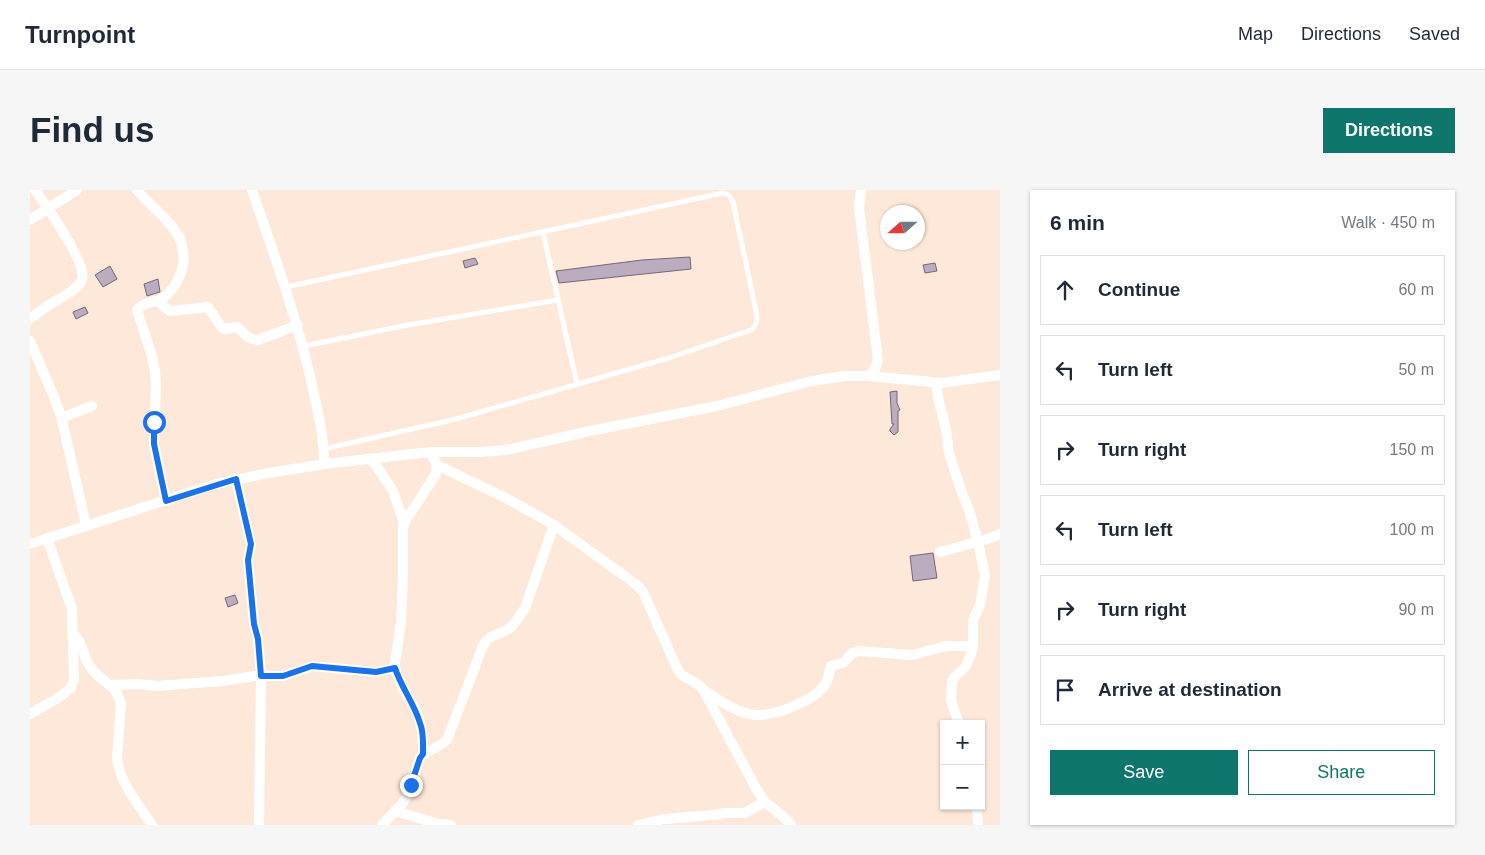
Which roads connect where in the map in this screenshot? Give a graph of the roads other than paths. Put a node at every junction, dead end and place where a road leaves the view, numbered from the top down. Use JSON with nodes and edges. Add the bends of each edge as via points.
{"nodes":[{"id":1,"x":35,"y":190,"type":"edge"},
{"id":2,"x":77,"y":190,"type":"edge"},
{"id":3,"x":137,"y":190,"type":"edge"},
{"id":4,"x":252,"y":190,"type":"edge"},
{"id":5,"x":861,"y":190,"type":"edge"},
{"id":6,"x":48,"y":208,"type":"junction"},
{"id":7,"x":30,"y":220,"type":"edge"},
{"id":8,"x":543,"y":232,"type":"junction"},
{"id":9,"x":286,"y":287,"type":"junction"},
{"id":10,"x":558,"y":300,"type":"junction"},
{"id":11,"x":157,"y":302,"type":"junction"},
{"id":12,"x":30,"y":319,"type":"edge"},
{"id":13,"x":298,"y":325,"type":"junction"},
{"id":14,"x":30,"y":341,"type":"edge"},
{"id":15,"x":304,"y":346,"type":"junction"},
{"id":16,"x":1000,"y":375,"type":"edge"},
{"id":17,"x":869,"y":376,"type":"junction"},
{"id":18,"x":936,"y":383,"type":"junction"},
{"id":19,"x":577,"y":384,"type":"junction"},
{"id":20,"x":92,"y":406,"type":"dead end"},
{"id":21,"x":61,"y":418,"type":"junction"},
{"id":22,"x":324,"y":450,"type":"junction"},
{"id":23,"x":430,"y":452,"type":"junction"},
{"id":24,"x":370,"y":460,"type":"junction"},
{"id":25,"x":324,"y":464,"type":"junction"},
{"id":26,"x":437,"y":465,"type":"junction"},
{"id":27,"x":236,"y":479,"type":"junction"},
{"id":28,"x":166,"y":501,"type":"junction"},
{"id":29,"x":404,"y":523,"type":"junction"},
{"id":30,"x":86,"y":525,"type":"junction"},
{"id":31,"x":554,"y":525,"type":"junction"},
{"id":32,"x":1000,"y":534,"type":"edge"},
{"id":33,"x":47,"y":538,"type":"junction"},
{"id":34,"x":978,"y":542,"type":"junction"},
{"id":35,"x":30,"y":544,"type":"edge"},
{"id":36,"x":940,"y":552,"type":"dead end"},
{"id":37,"x":73,"y":634,"type":"junction"},
{"id":38,"x":973,"y":646,"type":"junction"},
{"id":39,"x":395,"y":668,"type":"junction"},
{"id":40,"x":261,"y":676,"type":"junction"},
{"id":41,"x":110,"y":685,"type":"junction"},
{"id":42,"x":704,"y":691,"type":"junction"},
{"id":43,"x":30,"y":714,"type":"edge"},
{"id":44,"x":958,"y":720,"type":"edge"},
{"id":45,"x":423,"y":754,"type":"junction"},
{"id":46,"x":765,"y":802,"type":"junction"},
{"id":47,"x":977,"y":810,"type":"edge"},
{"id":48,"x":389,"y":820,"type":"edge"},
{"id":49,"x":152,"y":825,"type":"edge"},
{"id":50,"x":259,"y":825,"type":"edge"},
{"id":51,"x":451,"y":825,"type":"edge"},
{"id":52,"x":638,"y":825,"type":"edge"},
{"id":53,"x":791,"y":825,"type":"edge"},
{"id":54,"x":978,"y":825,"type":"edge"}],
"edges":[{"from":1,"to":6,"type":"street"},
{"from":2,"to":6,"type":"street"},
{"from":3,"to":11,"type":"street","via":[[172,227],[181,244],[183,268],[170,292]]},
{"from":4,"to":9,"type":"street"},
{"from":5,"to":17,"type":"street","via":[[859,208],[878,360]]},
{"from":6,"to":7,"type":"street"},
{"from":6,"to":12,"type":"street","via":[[84,274],[76,288]]},
{"from":8,"to":9,"type":"lane"},
{"from":8,"to":10,"type":"lane"},
{"from":8,"to":19,"type":"lane","via":[[722,193],[733,202],[756,316],[755,327],[672,357]]},
{"from":9,"to":13,"type":"street"},
{"from":10,"to":15,"type":"lane"},
{"from":10,"to":19,"type":"lane"},
{"from":11,"to":13,"type":"street","via":[[170,311],[208,307],[222,328],[237,328],[254,340]]},
{"from":11,"to":28,"type":"street","via":[[143,304],[137,310],[155,371],[154,444]]},
{"from":13,"to":15,"type":"street"},
{"from":14,"to":21,"type":"street"},
{"from":15,"to":22,"type":"street"},
{"from":16,"to":18,"type":"street"},
{"from":17,"to":18,"type":"street"},
{"from":17,"to":23,"type":"street","via":[[812,381],[717,406],[506,450]]},
{"from":18,"to":34,"type":"street","via":[[949,453]]},
{"from":19,"to":22,"type":"lane","via":[[456,419]]},
{"from":20,"to":21,"type":"street"},
{"from":21,"to":30,"type":"street"},
{"from":22,"to":25,"type":"street"},
{"from":23,"to":24,"type":"street"},
{"from":23,"to":26,"type":"street"},
{"from":24,"to":25,"type":"street"},
{"from":24,"to":29,"type":"street","via":[[393,491]]},
{"from":25,"to":27,"type":"street"},
{"from":26,"to":29,"type":"street","via":[[434,478]]},
{"from":26,"to":31,"type":"street"},
{"from":27,"to":28,"type":"street"},
{"from":27,"to":40,"type":"street","via":[[251,544],[248,560]]},
{"from":28,"to":30,"type":"street"},
{"from":29,"to":39,"type":"street","via":[[401,622]]},
{"from":30,"to":33,"type":"street"},
{"from":31,"to":42,"type":"street","via":[[643,592],[679,673]]},
{"from":31,"to":45,"type":"street","via":[[520,617],[510,628],[487,639],[447,740]]},
{"from":32,"to":34,"type":"street"},
{"from":33,"to":35,"type":"street"},
{"from":33,"to":37,"type":"street","via":[[72,609]]},
{"from":34,"to":36,"type":"street"},
{"from":34,"to":38,"type":"street","via":[[984,576],[980,605],[973,620]]},
{"from":37,"to":41,"type":"street","via":[[80,641],[93,671]]},
{"from":37,"to":43,"type":"street","via":[[73,685]]},
{"from":38,"to":42,"type":"street","via":[[946,646],[912,655],[855,652],[843,663],[831,666],[819,693],[766,716],[743,712]]},
{"from":38,"to":44,"type":"street","via":[[966,666],[952,682],[951,700]]},
{"from":39,"to":40,"type":"street","via":[[376,672],[312,666],[283,676]]},
{"from":39,"to":45,"type":"street","via":[[420,723]]},
{"from":40,"to":41,"type":"street","via":[[157,686]]},
{"from":40,"to":50,"type":"street"},
{"from":41,"to":49,"type":"street","via":[[116,690],[121,704],[118,766],[128,789]]},
{"from":42,"to":46,"type":"street"},
{"from":45,"to":48,"type":"street","via":[[408,794]]},
{"from":46,"to":52,"type":"street","via":[[744,813],[664,819]]},
{"from":46,"to":53,"type":"street"},
{"from":47,"to":54,"type":"street"},
{"from":48,"to":51,"type":"street"}]}
